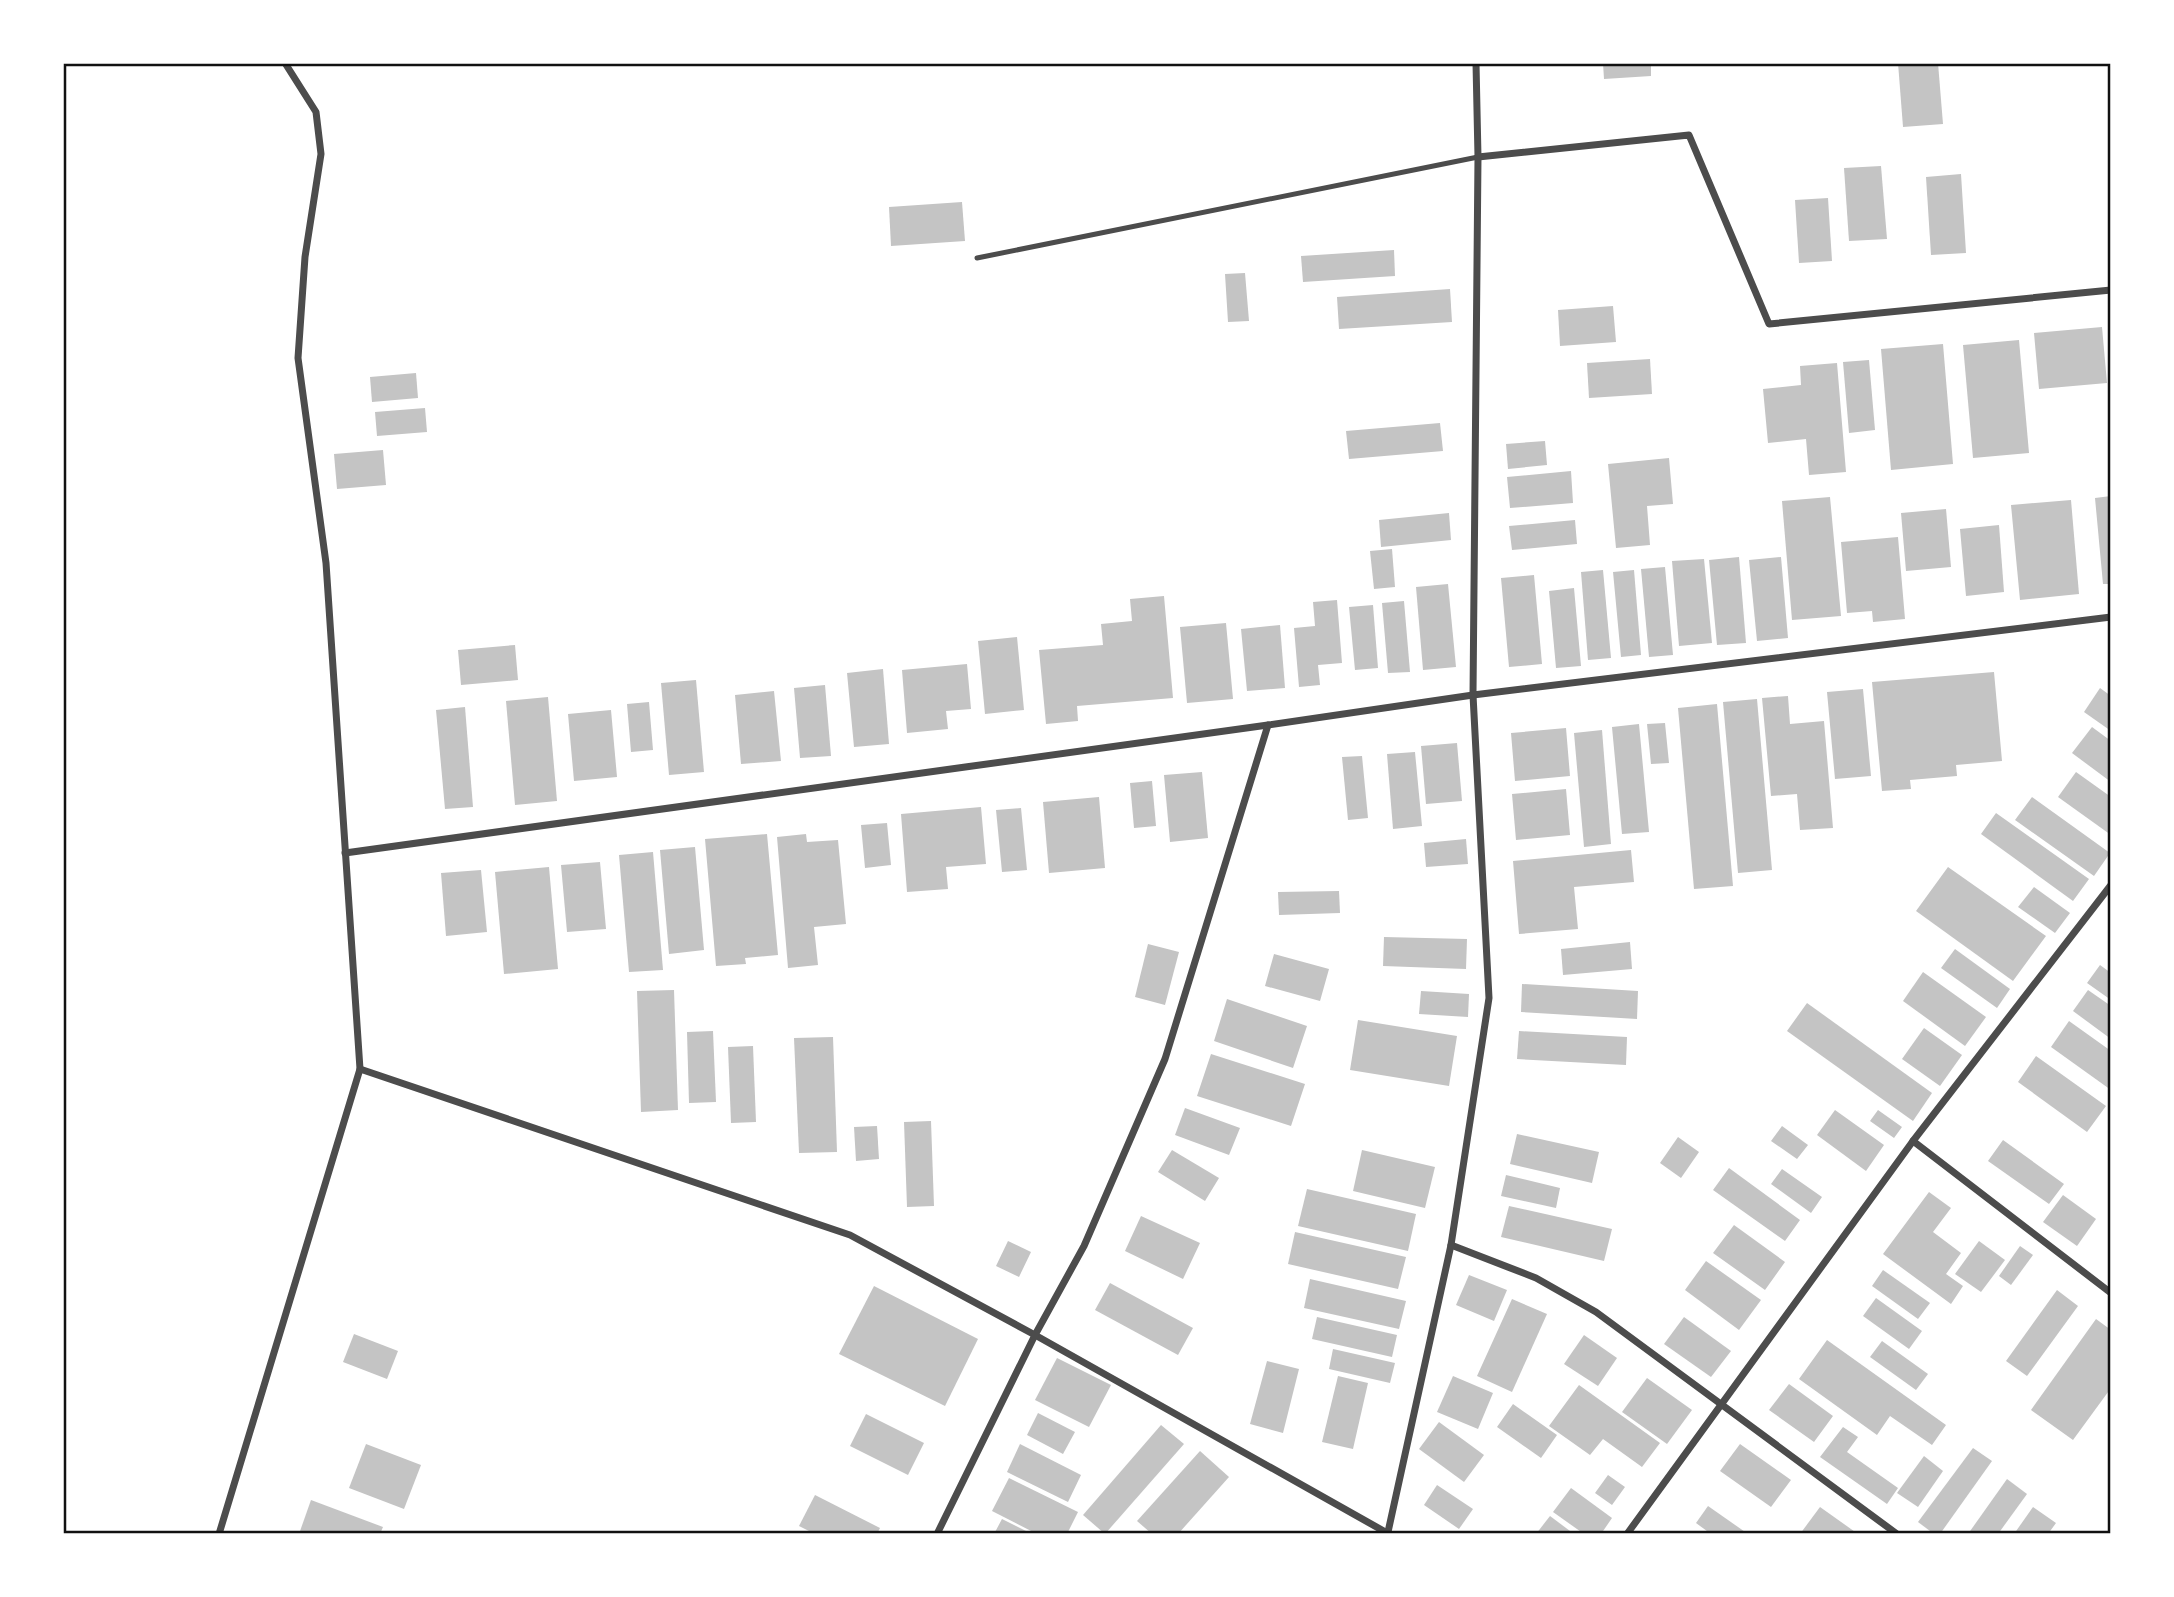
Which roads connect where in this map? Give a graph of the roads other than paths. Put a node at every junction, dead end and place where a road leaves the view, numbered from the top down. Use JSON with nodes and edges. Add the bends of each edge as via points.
{"nodes":[{"id":1,"x":285,"y":63,"type":"edge"},
{"id":2,"x":1476,"y":63,"type":"edge"},
{"id":3,"x":1478,"y":157,"type":"junction"},
{"id":4,"x":976,"y":258,"type":"dead end"},
{"id":5,"x":2111,"y":290,"type":"edge"},
{"id":6,"x":2111,"y":617,"type":"edge"},
{"id":7,"x":1473,"y":695,"type":"junction"},
{"id":8,"x":1268,"y":725,"type":"junction"},
{"id":9,"x":345,"y":853,"type":"junction"},
{"id":10,"x":2111,"y":885,"type":"edge"},
{"id":11,"x":359,"y":1069,"type":"junction"},
{"id":12,"x":1913,"y":1141,"type":"junction"},
{"id":13,"x":1451,"y":1245,"type":"junction"},
{"id":14,"x":2111,"y":1293,"type":"edge"},
{"id":15,"x":1035,"y":1335,"type":"junction"},
{"id":16,"x":1720,"y":1404,"type":"junction"},
{"id":17,"x":1389,"y":1533,"type":"edge"},
{"id":18,"x":219,"y":1534,"type":"edge"},
{"id":19,"x":937,"y":1534,"type":"edge"},
{"id":20,"x":1627,"y":1534,"type":"edge"},
{"id":21,"x":1898,"y":1534,"type":"edge"}],
"edges":[{"from":1,"to":9,"type":"street","via":[[316,112],[321,154],[305,257],[298,358],[326,563]]},
{"from":2,"to":3,"type":"street"},
{"from":3,"to":4,"type":"lane"},
{"from":3,"to":5,"type":"street","via":[[1689,135],[1769,324]]},
{"from":3,"to":7,"type":"street"},
{"from":6,"to":7,"type":"street"},
{"from":7,"to":8,"type":"street"},
{"from":7,"to":13,"type":"street","via":[[1489,998]]},
{"from":8,"to":9,"type":"street"},
{"from":8,"to":15,"type":"street","via":[[1165,1059],[1084,1246]]},
{"from":9,"to":11,"type":"street"},
{"from":10,"to":12,"type":"street"},
{"from":11,"to":15,"type":"street","via":[[850,1235]]},
{"from":11,"to":18,"type":"street"},
{"from":12,"to":14,"type":"street"},
{"from":12,"to":16,"type":"street"},
{"from":13,"to":16,"type":"street","via":[[1536,1278],[1596,1312]]},
{"from":13,"to":17,"type":"street"},
{"from":15,"to":17,"type":"street"},
{"from":15,"to":19,"type":"street"},
{"from":16,"to":20,"type":"street"},
{"from":16,"to":21,"type":"street"}]}
